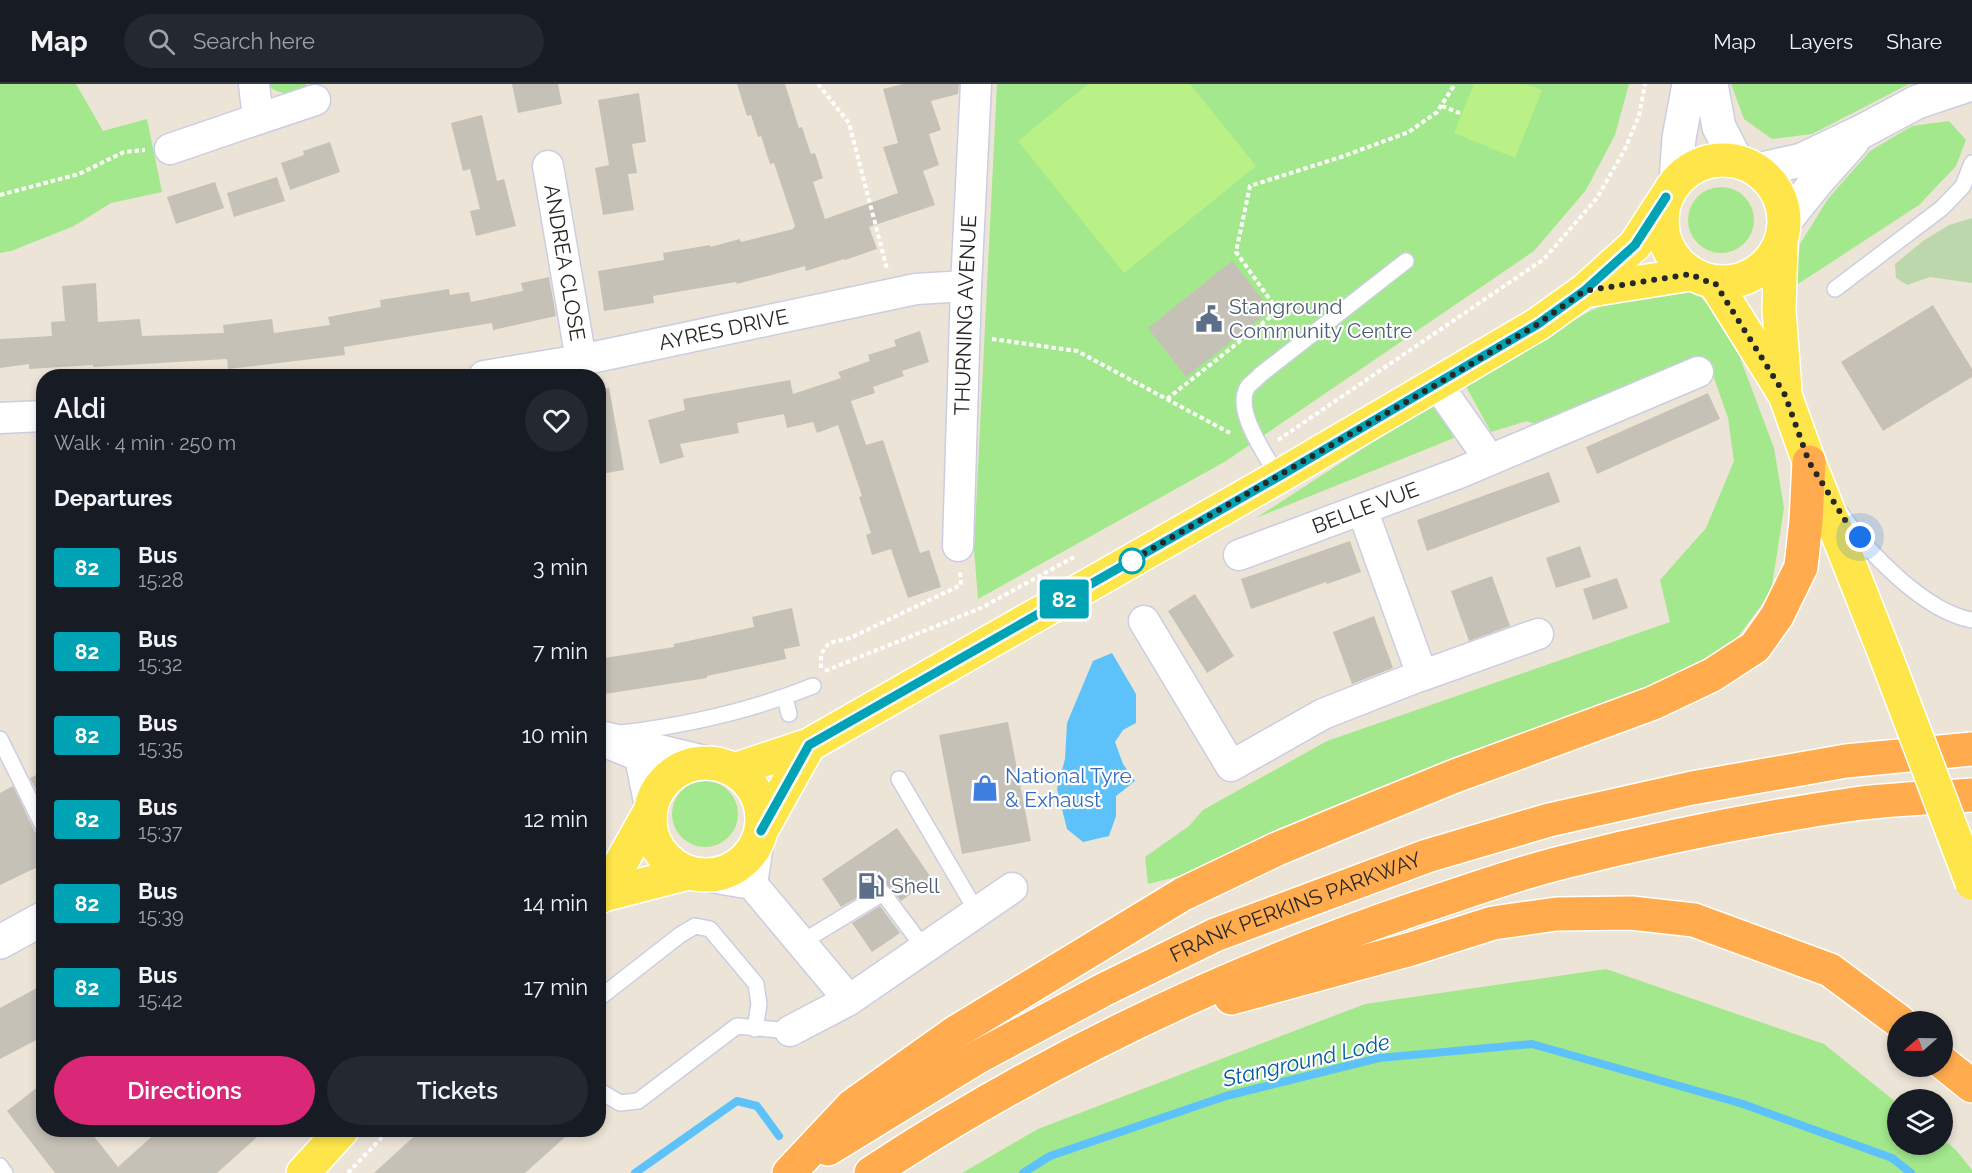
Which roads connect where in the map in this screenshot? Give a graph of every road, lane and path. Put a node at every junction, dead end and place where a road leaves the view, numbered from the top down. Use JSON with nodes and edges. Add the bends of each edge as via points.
{"nodes":[{"id":1,"x":255,"y":84,"type":"edge"},
{"id":2,"x":819,"y":84,"type":"edge"},
{"id":3,"x":975,"y":84,"type":"edge"},
{"id":4,"x":1455,"y":84,"type":"edge"},
{"id":5,"x":1645,"y":84,"type":"edge"},
{"id":6,"x":1689,"y":84,"type":"edge"},
{"id":7,"x":1711,"y":84,"type":"edge"},
{"id":8,"x":1971,"y":84,"type":"edge"},
{"id":9,"x":315,"y":100,"type":"dead end"},
{"id":10,"x":1442,"y":106,"type":"junction"},
{"id":11,"x":1462,"y":114,"type":"dead end"},
{"id":12,"x":258,"y":119,"type":"junction"},
{"id":13,"x":1861,"y":132,"type":"junction"},
{"id":14,"x":170,"y":149,"type":"joint"},
{"id":15,"x":1972,"y":163,"type":"edge"},
{"id":16,"x":548,"y":166,"type":"dead end"},
{"id":17,"x":1747,"y":166,"type":"junction"},
{"id":18,"x":1671,"y":189,"type":"junction"},
{"id":19,"x":0,"y":195,"type":"edge"},
{"id":20,"x":1783,"y":232,"type":"junction"},
{"id":21,"x":1407,"y":261,"type":"dead end"},
{"id":22,"x":1703,"y":278,"type":"junction"},
{"id":23,"x":966,"y":286,"type":"junction"},
{"id":24,"x":1834,"y":289,"type":"dead end"},
{"id":25,"x":1584,"y":291,"type":"junction"},
{"id":26,"x":893,"y":294,"type":"junction"},
{"id":27,"x":964,"y":338,"type":"junction"},
{"id":28,"x":581,"y":360,"type":"junction"},
{"id":29,"x":526,"y":369,"type":"edge"},
{"id":30,"x":1698,"y":372,"type":"dead end"},
{"id":31,"x":1437,"y":384,"type":"junction"},
{"id":32,"x":1785,"y":395,"type":"junction"},
{"id":33,"x":1167,"y":399,"type":"junction"},
{"id":34,"x":36,"y":416,"type":"edge"},
{"id":35,"x":0,"y":418,"type":"edge"},
{"id":36,"x":1490,"y":460,"type":"junction"},
{"id":37,"x":1809,"y":462,"type":"junction"},
{"id":38,"x":1270,"y":464,"type":"junction"},
{"id":39,"x":1362,"y":509,"type":"junction"},
{"id":40,"x":958,"y":546,"type":"joint"},
{"id":41,"x":1079,"y":555,"type":"dead end"},
{"id":42,"x":1239,"y":555,"type":"dead end"},
{"id":43,"x":1972,"y":620,"type":"edge"},
{"id":44,"x":1144,"y":621,"type":"dead end"},
{"id":45,"x":1538,"y":634,"type":"dead end"},
{"id":46,"x":1421,"y":676,"type":"junction"},
{"id":47,"x":813,"y":686,"type":"dead end"},
{"id":48,"x":785,"y":697,"type":"junction"},
{"id":49,"x":789,"y":714,"type":"dead end"},
{"id":50,"x":606,"y":736,"type":"edge"},
{"id":51,"x":0,"y":739,"type":"edge"},
{"id":52,"x":606,"y":739,"type":"edge"},
{"id":53,"x":606,"y":740,"type":"edge"},
{"id":54,"x":809,"y":745,"type":"junction"},
{"id":55,"x":1972,"y":749,"type":"edge"},
{"id":56,"x":719,"y":766,"type":"junction"},
{"id":57,"x":899,"y":779,"type":"dead end"},
{"id":58,"x":1972,"y":795,"type":"edge"},
{"id":59,"x":650,"y":808,"type":"junction"},
{"id":60,"x":36,"y":812,"type":"edge"},
{"id":61,"x":760,"y":835,"type":"junction"},
{"id":62,"x":693,"y":874,"type":"junction"},
{"id":63,"x":1972,"y":883,"type":"edge"},
{"id":64,"x":752,"y":884,"type":"junction"},
{"id":65,"x":606,"y":888,"type":"edge"},
{"id":66,"x":1012,"y":888,"type":"dead end"},
{"id":67,"x":606,"y":896,"type":"edge"},
{"id":68,"x":976,"y":912,"type":"junction"},
{"id":69,"x":36,"y":922,"type":"edge"},
{"id":70,"x":0,"y":942,"type":"edge"},
{"id":71,"x":802,"y":942,"type":"junction"},
{"id":72,"x":924,"y":948,"type":"junction"},
{"id":73,"x":606,"y":993,"type":"edge"},
{"id":74,"x":849,"y":1000,"type":"junction"},
{"id":75,"x":1887,"y":1012,"type":"edge"},
{"id":76,"x":1123,"y":1028,"type":"junction"},
{"id":77,"x":755,"y":1029,"type":"junction"},
{"id":78,"x":790,"y":1031,"type":"joint"},
{"id":79,"x":1953,"y":1071,"type":"edge"},
{"id":80,"x":1972,"y":1086,"type":"edge"},
{"id":81,"x":606,"y":1095,"type":"edge"},
{"id":82,"x":336,"y":1137,"type":"edge"},
{"id":83,"x":382,"y":1137,"type":"edge"},
{"id":84,"x":0,"y":1166,"type":"edge"},
{"id":85,"x":5,"y":1173,"type":"edge"},
{"id":86,"x":303,"y":1173,"type":"edge"},
{"id":87,"x":348,"y":1173,"type":"edge"},
{"id":88,"x":790,"y":1173,"type":"edge"},
{"id":89,"x":871,"y":1173,"type":"edge"}],
"edges":[{"from":1,"to":12,"type":"street"},
{"from":2,"to":26,"type":"path","via":[[849,123]]},
{"from":3,"to":23,"type":"street","name":"THURNING AVENUE"},
{"from":4,"to":10,"type":"path"},
{"from":5,"to":38,"type":"path","via":[[1639,116],[1597,198],[1544,259]]},
{"from":6,"to":18,"type":"main road"},
{"from":7,"to":17,"type":"main road","via":[[1719,127]]},
{"from":8,"to":13,"type":"main road","via":[[1917,102]]},
{"from":9,"to":12,"type":"street"},
{"from":10,"to":11,"type":"path"},
{"from":10,"to":33,"type":"path","via":[[1409,132],[1250,186],[1236,252],[1278,311]]},
{"from":12,"to":14,"type":"street"},
{"from":13,"to":17,"type":"main road","via":[[1802,160]]},
{"from":13,"to":20,"type":"main road","via":[[1818,180]]},
{"from":14,"to":19,"type":"path","via":[[124,152],[79,174]]},
{"from":15,"to":24,"type":"lane","via":[[1963,186],[1942,208]]},
{"from":16,"to":28,"type":"street","name":"ANDREA CLOSE"},
{"from":17,"to":18,"type":"main road","via":[[1720,160],[1704,163],[1689,170]]},
{"from":17,"to":20,"type":"main road","via":[[1772,184],[1781,202]]},
{"from":18,"to":22,"type":"main road","via":[[1662,214],[1667,249],[1677,263]]},
{"from":18,"to":25,"type":"main road","via":[[1635,245]]},
{"from":20,"to":22,"type":"main road","via":[[1771,260],[1755,274],[1736,282]]},
{"from":20,"to":32,"type":"main road","via":[[1779,310]]},
{"from":21,"to":38,"type":"lane","via":[[1246,389],[1244,407],[1249,426]]},
{"from":22,"to":25,"type":"main road"},
{"from":22,"to":32,"type":"main road"},
{"from":23,"to":26,"type":"street","name":"AYRES DRIVE"},
{"from":23,"to":27,"type":"street","name":"THURNING AVENUE"},
{"from":25,"to":31,"type":"main road","via":[[1538,324]]},
{"from":26,"to":28,"type":"street","name":"AYRES DRIVE"},
{"from":27,"to":33,"type":"path","via":[[1077,351]]},
{"from":27,"to":40,"type":"street","name":"THURNING AVENUE"},
{"from":28,"to":29,"type":"street","name":"AYRES DRIVE"},
{"from":30,"to":36,"type":"street","name":"BELLE VUE"},
{"from":31,"to":36,"type":"street"},
{"from":31,"to":38,"type":"main road"},
{"from":32,"to":37,"type":"main road"},
{"from":33,"to":38,"type":"path"},
{"from":34,"to":35,"type":"street"},
{"from":36,"to":39,"type":"street","name":"BELLE VUE"},
{"from":37,"to":43,"type":"lane","via":[[1845,520],[1889,570],[1928,602]]},
{"from":37,"to":63,"type":"main road","bridge":true},
{"from":37,"to":88,"type":"highway","via":[[1801,567],[1777,616],[1755,647],[1712,675],[1653,703],[1455,776],[1277,849],[1183,894],[956,1032],[852,1106]]},
{"from":38,"to":54,"type":"main road"},
{"from":39,"to":42,"type":"street","name":"BELLE VUE"},
{"from":39,"to":46,"type":"street"},
{"from":40,"to":41,"type":"path","via":[[961,585],[850,638],[829,643],[821,654],[822,672],[981,608]]},
{"from":44,"to":46,"type":"street","via":[[1232,766],[1323,714]]},
{"from":45,"to":46,"type":"street"},
{"from":47,"to":48,"type":"lane"},
{"from":48,"to":49,"type":"lane"},
{"from":48,"to":50,"type":"lane","via":[[663,728]]},
{"from":51,"to":60,"type":"lane"},
{"from":52,"to":56,"type":"main road"},
{"from":53,"to":59,"type":"main road","via":[[641,755]]},
{"from":54,"to":56,"type":"main road"},
{"from":54,"to":61,"type":"main road"},
{"from":55,"to":88,"type":"highway","name":"FRANK PERKINS PARKWAY","via":[[1846,760],[1692,788],[1549,820],[1427,856],[1215,935],[1103,990],[978,1057]]},
{"from":56,"to":59,"type":"main road","via":[[685,766],[670,774],[658,788]]},
{"from":56,"to":61,"type":"main road","via":[[748,781],[758,796],[762,814]]},
{"from":57,"to":68,"type":"lane"},
{"from":58,"to":76,"type":"highway","name":"FRANK PERKINS PARKWAY","via":[[1856,804],[1701,831],[1562,862],[1346,932]]},
{"from":59,"to":62,"type":"main road","via":[[650,832],[658,850],[671,864]]},
{"from":59,"to":65,"type":"main road"},
{"from":61,"to":62,"type":"main road","via":[[750,855],[735,867],[718,874]]},
{"from":61,"to":64,"type":"street"},
{"from":62,"to":64,"type":"street"},
{"from":62,"to":67,"type":"main road"},
{"from":64,"to":71,"type":"street"},
{"from":66,"to":68,"type":"street"},
{"from":68,"to":72,"type":"street"},
{"from":69,"to":70,"type":"main road"},
{"from":71,"to":72,"type":"lane","via":[[883,893]]},
{"from":71,"to":74,"type":"street"},
{"from":72,"to":74,"type":"street"},
{"from":73,"to":77,"type":"lane","via":[[680,935],[695,926],[710,929],[756,984],[759,1004]]},
{"from":74,"to":78,"type":"street"},
{"from":75,"to":76,"type":"highway","via":[[1830,970],[1694,920],[1630,913],[1556,914],[1493,923]]},
{"from":76,"to":89,"type":"highway","name":"FRANK PERKINS PARKWAY","via":[[998,1094]]},
{"from":77,"to":78,"type":"lane"},
{"from":77,"to":81,"type":"lane","via":[[737,1026],[638,1101],[620,1103]]},
{"from":79,"to":80,"type":"highway"},
{"from":82,"to":86,"type":"main road"},
{"from":83,"to":87,"type":"path"},
{"from":84,"to":85,"type":"lane"}]}
